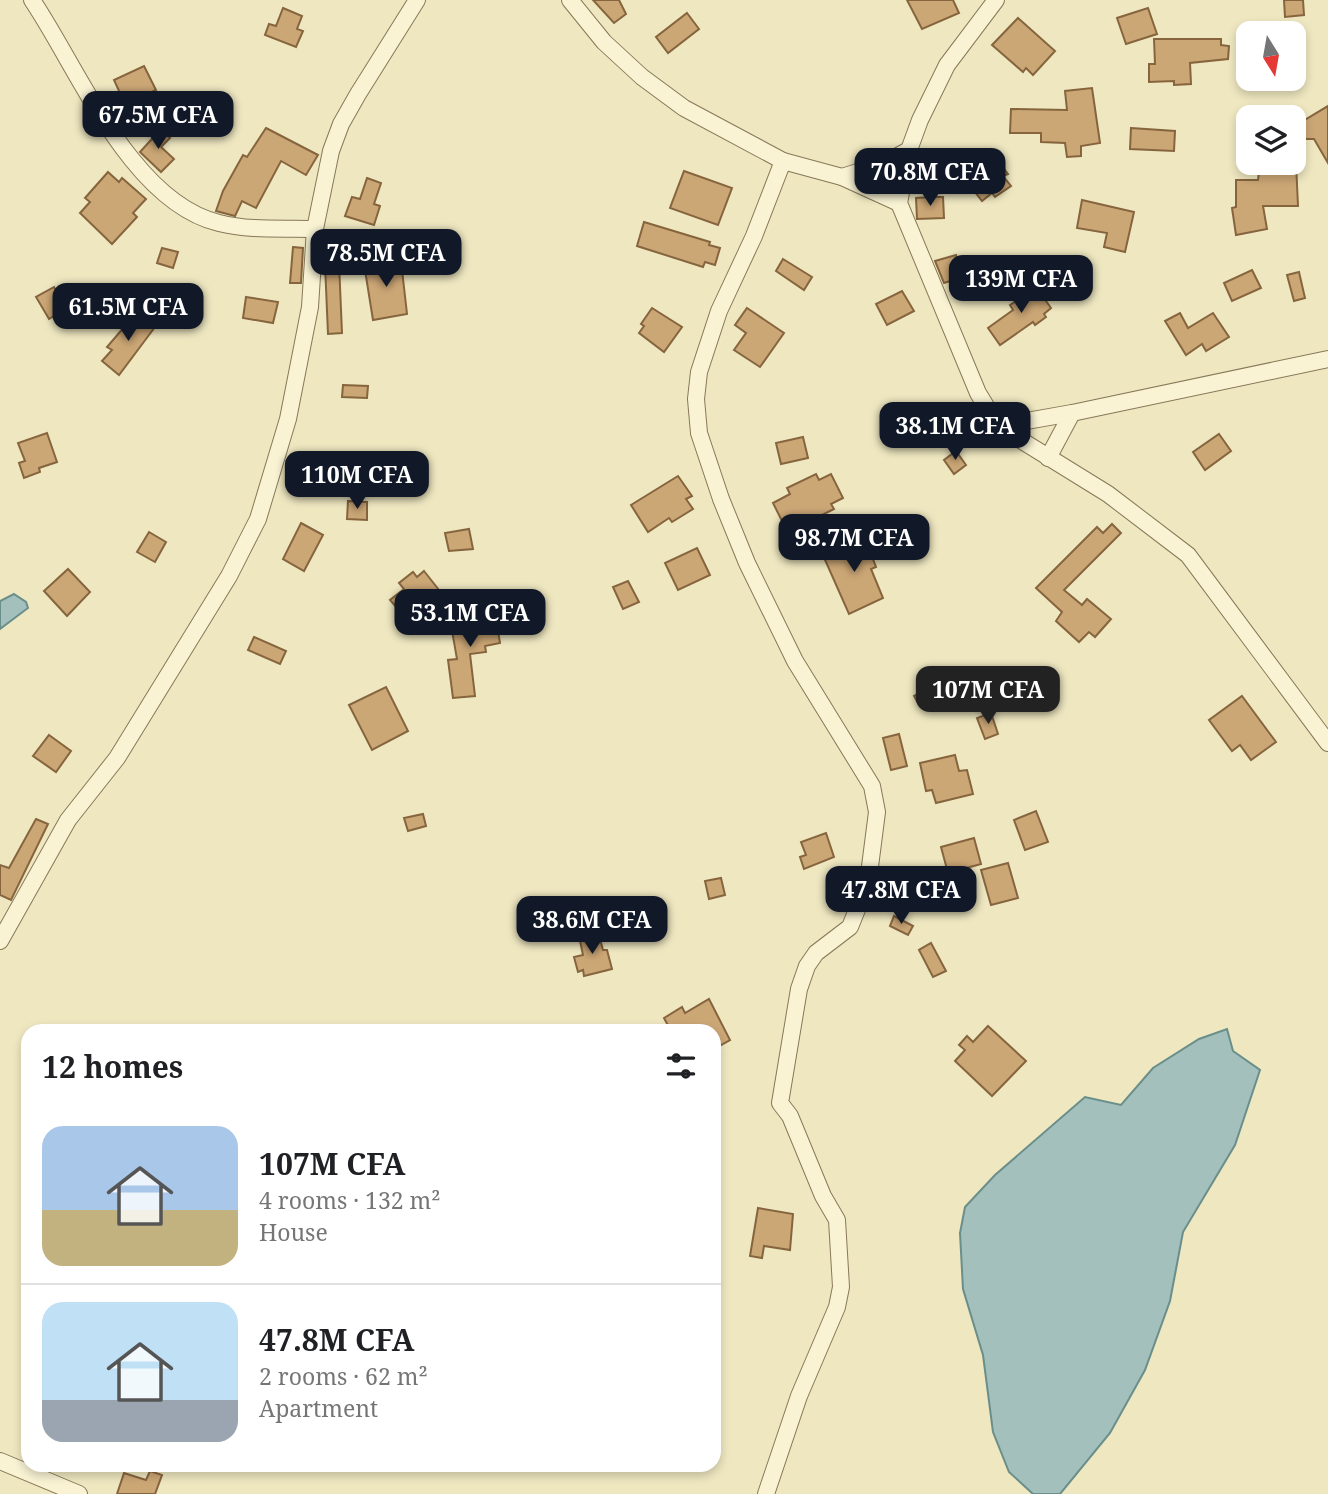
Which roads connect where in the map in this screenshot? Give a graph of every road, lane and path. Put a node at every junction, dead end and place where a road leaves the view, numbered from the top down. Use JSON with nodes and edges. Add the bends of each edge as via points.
{"nodes":[{"id":1,"x":32,"y":0,"type":"edge"},
{"id":2,"x":417,"y":0,"type":"edge"},
{"id":3,"x":570,"y":0,"type":"edge"},
{"id":4,"x":996,"y":0,"type":"edge"},
{"id":5,"x":909,"y":150,"type":"junction"},
{"id":6,"x":783,"y":161,"type":"junction"},
{"id":7,"x":842,"y":177,"type":"junction"},
{"id":8,"x":900,"y":204,"type":"junction"},
{"id":9,"x":315,"y":229,"type":"junction"},
{"id":10,"x":1328,"y":359,"type":"edge"},
{"id":11,"x":1072,"y":413,"type":"junction"},
{"id":12,"x":998,"y":426,"type":"junction"},
{"id":13,"x":1048,"y":458,"type":"junction"},
{"id":14,"x":1328,"y":743,"type":"edge"},
{"id":15,"x":0,"y":942,"type":"edge"},
{"id":16,"x":0,"y":1461,"type":"edge"},
{"id":17,"x":21,"y":1470,"type":"edge"},
{"id":18,"x":26,"y":1472,"type":"edge"},
{"id":19,"x":79,"y":1494,"type":"edge"},
{"id":20,"x":766,"y":1494,"type":"edge"}],
"edges":[{"from":1,"to":9,"type":"street","via":[[111,134],[163,191],[194,215],[219,224]]},
{"from":2,"to":9,"type":"street","via":[[341,124],[325,172]]},
{"from":3,"to":6,"type":"street","via":[[604,42],[642,77],[695,114]]},
{"from":4,"to":5,"type":"street","via":[[947,65]]},
{"from":5,"to":7,"type":"street"},
{"from":5,"to":8,"type":"street"},
{"from":6,"to":7,"type":"street"},
{"from":6,"to":20,"type":"street","via":[[719,311],[699,372],[699,433],[747,563],[795,661],[872,786],[877,812],[868,882],[850,927],[816,953],[799,989],[780,1103],[837,1220],[841,1287]]},
{"from":7,"to":8,"type":"street"},
{"from":8,"to":12,"type":"street","via":[[978,393]]},
{"from":9,"to":15,"type":"street","via":[[307,320],[288,419],[258,519],[229,576],[117,758],[68,820]]},
{"from":10,"to":11,"type":"street"},
{"from":11,"to":12,"type":"street"},
{"from":11,"to":13,"type":"street"},
{"from":12,"to":13,"type":"street"},
{"from":13,"to":14,"type":"street","via":[[1108,494],[1188,555]]},
{"from":16,"to":17,"type":"street"},
{"from":18,"to":19,"type":"street"}]}
